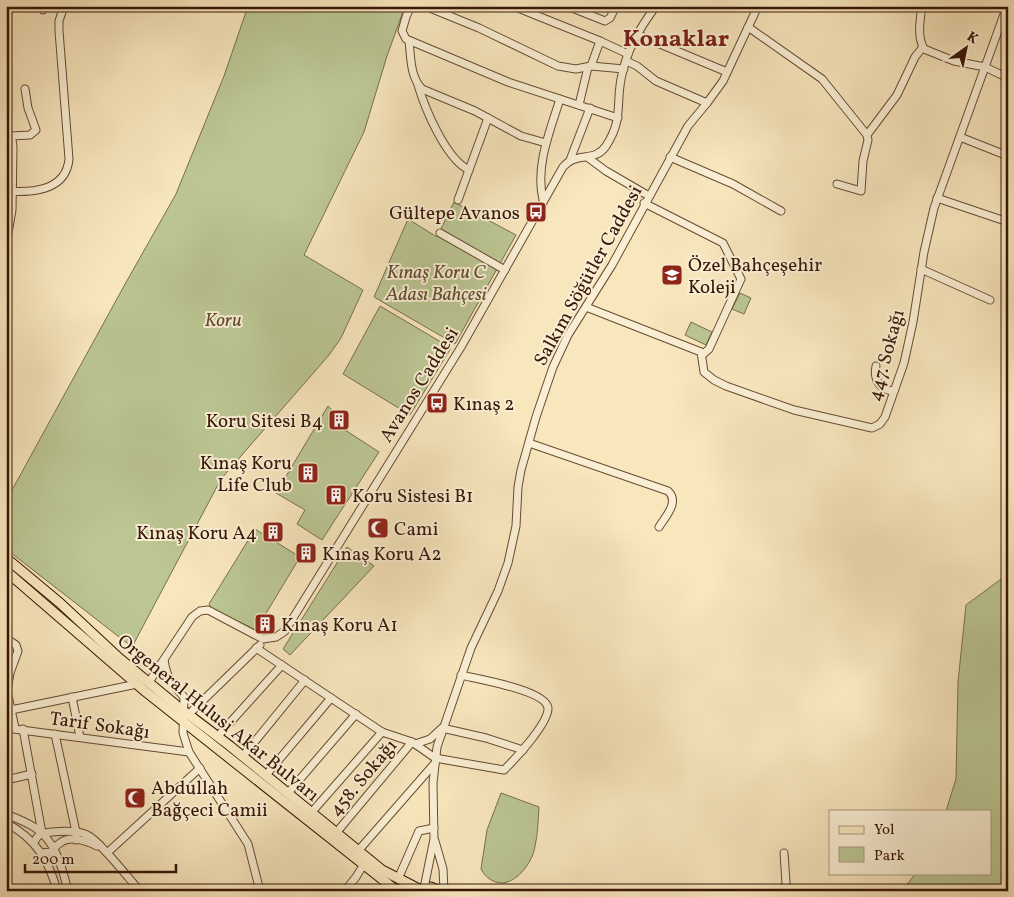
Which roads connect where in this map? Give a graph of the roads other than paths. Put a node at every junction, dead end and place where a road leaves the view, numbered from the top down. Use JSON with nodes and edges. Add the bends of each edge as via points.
{"nodes":[{"id":1,"x":64,"y":6,"type":"edge"},
{"id":2,"x":411,"y":6,"type":"edge"},
{"id":3,"x":425,"y":6,"type":"edge"},
{"id":4,"x":514,"y":6,"type":"edge"},
{"id":5,"x":567,"y":6,"type":"edge"},
{"id":6,"x":616,"y":6,"type":"edge"},
{"id":7,"x":656,"y":6,"type":"edge"},
{"id":8,"x":758,"y":6,"type":"edge"},
{"id":9,"x":922,"y":6,"type":"edge"},
{"id":10,"x":1008,"y":6,"type":"edge"},
{"id":11,"x":748,"y":27,"type":"junction"},
{"id":12,"x":636,"y":34,"type":"junction"},
{"id":13,"x":409,"y":41,"type":"junction"},
{"id":14,"x":600,"y":41,"type":"junction"},
{"id":15,"x":923,"y":48,"type":"junction"},
{"id":16,"x":626,"y":61,"type":"junction"},
{"id":17,"x":590,"y":67,"type":"junction"},
{"id":18,"x":985,"y":67,"type":"junction"},
{"id":19,"x":727,"y":72,"type":"junction"},
{"id":20,"x":1008,"y":78,"type":"edge"},
{"id":21,"x":418,"y":85,"type":"junction"},
{"id":22,"x":25,"y":89,"type":"dead end"},
{"id":23,"x":560,"y":99,"type":"junction"},
{"id":24,"x":708,"y":103,"type":"junction"},
{"id":25,"x":579,"y":105,"type":"junction"},
{"id":26,"x":590,"y":108,"type":"junction"},
{"id":27,"x":488,"y":118,"type":"junction"},
{"id":28,"x":618,"y":118,"type":"junction"},
{"id":29,"x":8,"y":134,"type":"edge"},
{"id":30,"x":866,"y":134,"type":"junction"},
{"id":31,"x":960,"y":137,"type":"junction"},
{"id":32,"x":546,"y":143,"type":"junction"},
{"id":33,"x":10,"y":154,"type":"edge"},
{"id":34,"x":1008,"y":156,"type":"edge"},
{"id":35,"x":588,"y":157,"type":"junction"},
{"id":36,"x":670,"y":157,"type":"junction"},
{"id":37,"x":570,"y":160,"type":"junction"},
{"id":38,"x":469,"y":170,"type":"junction"},
{"id":39,"x":837,"y":184,"type":"dead end"},
{"id":40,"x":10,"y":191,"type":"edge"},
{"id":41,"x":649,"y":196,"type":"junction"},
{"id":42,"x":937,"y":198,"type":"junction"},
{"id":43,"x":458,"y":200,"type":"dead end"},
{"id":44,"x":543,"y":200,"type":"junction"},
{"id":45,"x":644,"y":203,"type":"junction"},
{"id":46,"x":782,"y":211,"type":"dead end"},
{"id":47,"x":1008,"y":222,"type":"edge"},
{"id":48,"x":440,"y":233,"type":"dead end"},
{"id":49,"x":7,"y":242,"type":"edge"},
{"id":50,"x":921,"y":269,"type":"junction"},
{"id":51,"x":505,"y":270,"type":"junction"},
{"id":52,"x":990,"y":300,"type":"dead end"},
{"id":53,"x":586,"y":307,"type":"junction"},
{"id":54,"x":702,"y":355,"type":"junction"},
{"id":55,"x":876,"y":366,"type":"dead end"},
{"id":56,"x":894,"y":391,"type":"junction"},
{"id":57,"x":529,"y":443,"type":"junction"},
{"id":58,"x":659,"y":528,"type":"dead end"},
{"id":59,"x":6,"y":558,"type":"edge"},
{"id":60,"x":6,"y":571,"type":"edge"},
{"id":61,"x":6,"y":638,"type":"edge"},
{"id":62,"x":266,"y":639,"type":"junction"},
{"id":63,"x":256,"y":648,"type":"junction"},
{"id":64,"x":164,"y":660,"type":"junction"},
{"id":65,"x":282,"y":665,"type":"junction"},
{"id":66,"x":461,"y":675,"type":"junction"},
{"id":67,"x":305,"y":680,"type":"junction"},
{"id":68,"x":149,"y":682,"type":"junction"},
{"id":69,"x":137,"y":684,"type":"junction"},
{"id":70,"x":72,"y":697,"type":"junction"},
{"id":71,"x":331,"y":698,"type":"junction"},
{"id":72,"x":11,"y":710,"type":"junction"},
{"id":73,"x":356,"y":714,"type":"junction"},
{"id":74,"x":185,"y":716,"type":"junction"},
{"id":75,"x":6,"y":728,"type":"edge"},
{"id":76,"x":15,"y":728,"type":"junction"},
{"id":77,"x":442,"y":728,"type":"junction"},
{"id":78,"x":23,"y":729,"type":"junction"},
{"id":79,"x":382,"y":732,"type":"junction"},
{"id":80,"x":55,"y":734,"type":"junction"},
{"id":81,"x":218,"y":736,"type":"junction"},
{"id":82,"x":80,"y":737,"type":"junction"},
{"id":83,"x":414,"y":743,"type":"junction"},
{"id":84,"x":523,"y":750,"type":"junction"},
{"id":85,"x":189,"y":752,"type":"junction"},
{"id":86,"x":242,"y":756,"type":"junction"},
{"id":87,"x":435,"y":761,"type":"junction"},
{"id":88,"x":200,"y":768,"type":"junction"},
{"id":89,"x":32,"y":774,"type":"junction"},
{"id":90,"x":266,"y":775,"type":"junction"},
{"id":91,"x":6,"y":780,"type":"edge"},
{"id":92,"x":288,"y":793,"type":"junction"},
{"id":93,"x":7,"y":813,"type":"edge"},
{"id":94,"x":311,"y":813,"type":"junction"},
{"id":95,"x":6,"y":823,"type":"edge"},
{"id":96,"x":434,"y":828,"type":"junction"},
{"id":97,"x":42,"y":833,"type":"junction"},
{"id":98,"x":336,"y":833,"type":"junction"},
{"id":99,"x":76,"y":836,"type":"junction"},
{"id":100,"x":434,"y":838,"type":"junction"},
{"id":101,"x":34,"y":843,"type":"junction"},
{"id":102,"x":54,"y":849,"type":"junction"},
{"id":103,"x":104,"y":851,"type":"junction"},
{"id":104,"x":358,"y":851,"type":"junction"},
{"id":105,"x":42,"y":853,"type":"junction"},
{"id":106,"x":784,"y":853,"type":"dead end"},
{"id":107,"x":364,"y":864,"type":"junction"},
{"id":108,"x":398,"y":879,"type":"junction"},
{"id":109,"x":421,"y":890,"type":"edge"},
{"id":110,"x":57,"y":891,"type":"edge"},
{"id":111,"x":68,"y":891,"type":"edge"},
{"id":112,"x":140,"y":891,"type":"edge"},
{"id":113,"x":260,"y":891,"type":"edge"},
{"id":114,"x":345,"y":891,"type":"edge"},
{"id":115,"x":397,"y":891,"type":"edge"},
{"id":116,"x":439,"y":891,"type":"edge"},
{"id":117,"x":444,"y":891,"type":"edge"},
{"id":118,"x":784,"y":891,"type":"edge"}],
"edges":[{"from":1,"to":40,"type":"street","via":[[59,31],[68,166],[53,186],[41,190]]},
{"from":2,"to":13,"type":"street","via":[[402,31]]},
{"from":3,"to":17,"type":"street","via":[[558,66]]},
{"from":4,"to":14,"type":"street"},
{"from":5,"to":6,"type":"street","via":[[605,21]]},
{"from":7,"to":12,"type":"street"},
{"from":8,"to":11,"type":"street","name":"Salkım Söğütler Caddesi"},
{"from":9,"to":15,"type":"street","via":[[920,28]]},
{"from":10,"to":18,"type":"street","name":"447. Sokağı"},
{"from":11,"to":19,"type":"street","name":"Salkım Söğütler Caddesi"},
{"from":11,"to":30,"type":"street","via":[[822,79]]},
{"from":12,"to":16,"type":"street"},
{"from":12,"to":19,"type":"street"},
{"from":13,"to":21,"type":"street","via":[[412,70]]},
{"from":13,"to":23,"type":"street"},
{"from":14,"to":16,"type":"street"},
{"from":14,"to":17,"type":"street"},
{"from":15,"to":18,"type":"street","via":[[943,58]]},
{"from":15,"to":30,"type":"street","via":[[915,57],[897,95]]},
{"from":16,"to":17,"type":"street"},
{"from":16,"to":24,"type":"street","via":[[656,81]]},
{"from":16,"to":28,"type":"street"},
{"from":17,"to":25,"type":"street"},
{"from":18,"to":20,"type":"street"},
{"from":18,"to":31,"type":"street","name":"447. Sokağı"},
{"from":19,"to":24,"type":"street","name":"Salkım Söğütler Caddesi"},
{"from":21,"to":27,"type":"street"},
{"from":21,"to":38,"type":"street","via":[[450,154]]},
{"from":22,"to":29,"type":"street","via":[[35,132],[30,136]]},
{"from":23,"to":25,"type":"street"},
{"from":23,"to":32,"type":"street"},
{"from":24,"to":36,"type":"street","name":"Salkım Söğütler Caddesi","via":[[688,126]]},
{"from":25,"to":26,"type":"street"},
{"from":26,"to":28,"type":"street"},
{"from":26,"to":37,"type":"street","name":"Avanos Caddesi"},
{"from":27,"to":32,"type":"street","via":[[521,136]]},
{"from":27,"to":38,"type":"street"},
{"from":28,"to":35,"type":"street","via":[[604,149]]},
{"from":29,"to":33,"type":"street","via":[[13,144]]},
{"from":30,"to":39,"type":"street","via":[[868,140],[861,192]]},
{"from":31,"to":34,"type":"street"},
{"from":31,"to":42,"type":"street","name":"447. Sokağı"},
{"from":32,"to":44,"type":"street","via":[[540,177]]},
{"from":33,"to":40,"type":"street"},
{"from":35,"to":37,"type":"street"},
{"from":35,"to":41,"type":"street"},
{"from":36,"to":41,"type":"street","name":"Salkım Söğütler Caddesi"},
{"from":36,"to":46,"type":"street","via":[[718,176]]},
{"from":37,"to":44,"type":"street","name":"Avanos Caddesi"},
{"from":38,"to":43,"type":"street"},
{"from":40,"to":49,"type":"street","via":[[11,220]]},
{"from":41,"to":45,"type":"street","name":"Salkım Söğütler Caddesi"},
{"from":42,"to":47,"type":"street"},
{"from":42,"to":50,"type":"street","name":"447. Sokağı"},
{"from":44,"to":51,"type":"street","name":"Avanos Caddesi"},
{"from":45,"to":53,"type":"street","name":"Salkım Söğütler Caddesi"},
{"from":45,"to":54,"type":"street","via":[[723,244],[741,280],[709,349]]},
{"from":48,"to":51,"type":"street"},
{"from":50,"to":52,"type":"street"},
{"from":50,"to":56,"type":"street","name":"447. Sokağı","via":[[911,336]]},
{"from":51,"to":62,"type":"street","name":"Avanos Caddesi","via":[[287,628],[280,636]]},
{"from":53,"to":54,"type":"street"},
{"from":53,"to":57,"type":"street","name":"Salkım Söğütler Caddesi","via":[[557,358]]},
{"from":54,"to":56,"type":"street","name":"447. Sokağı","via":[[704,372],[726,386],[794,410],[872,428],[883,421]]},
{"from":55,"to":56,"type":"street","via":[[875,376],[879,385]]},
{"from":57,"to":58,"type":"street","via":[[668,491],[673,503]]},
{"from":57,"to":66,"type":"street","name":"Salkım Söğütler Caddesi","via":[[519,478],[516,526],[508,563]]},
{"from":59,"to":68,"type":"main road","name":"Orgeneral Hulusi Akar Bulvarı"},
{"from":60,"to":69,"type":"main road","name":"Orgeneral Hulusi Akar Bulvarı"},
{"from":61,"to":72,"type":"street","via":[[16,645],[18,651],[7,691]]},
{"from":62,"to":63,"type":"street","name":"Avanos Caddesi"},
{"from":62,"to":64,"type":"street","via":[[203,610],[192,616]]},
{"from":63,"to":65,"type":"street"},
{"from":63,"to":74,"type":"street","name":"Avanos Caddesi"},
{"from":64,"to":68,"type":"street"},
{"from":64,"to":74,"type":"street","via":[[166,674],[184,697]]},
{"from":65,"to":67,"type":"street"},
{"from":65,"to":81,"type":"street"},
{"from":66,"to":77,"type":"street","name":"Salkım Söğütler Caddesi"},
{"from":66,"to":84,"type":"street","via":[[518,689],[545,702],[548,711],[543,723]]},
{"from":67,"to":71,"type":"street"},
{"from":67,"to":86,"type":"street"},
{"from":68,"to":74,"type":"main road","name":"Orgeneral Hulusi Akar Bulvarı"},
{"from":69,"to":70,"type":"street"},
{"from":69,"to":74,"type":"main road","name":"Orgeneral Hulusi Akar Bulvarı"},
{"from":70,"to":72,"type":"street"},
{"from":70,"to":82,"type":"street"},
{"from":71,"to":73,"type":"street"},
{"from":71,"to":90,"type":"street"},
{"from":72,"to":76,"type":"street"},
{"from":73,"to":79,"type":"street"},
{"from":73,"to":92,"type":"street"},
{"from":74,"to":81,"type":"main road","name":"Orgeneral Hulusi Akar Bulvarı"},
{"from":74,"to":85,"type":"street","via":[[183,733]]},
{"from":74,"to":107,"type":"main road","name":"Orgeneral Hulusi Akar Bulvarı"},
{"from":75,"to":76,"type":"street","name":"Tarif Sokağı"},
{"from":76,"to":78,"type":"street","name":"Tarif Sokağı"},
{"from":77,"to":83,"type":"street","via":[[430,738]]},
{"from":77,"to":84,"type":"street"},
{"from":77,"to":87,"type":"street","name":"Salkım Söğütler Caddesi"},
{"from":78,"to":80,"type":"street","name":"Tarif Sokağı"},
{"from":78,"to":89,"type":"street"},
{"from":79,"to":83,"type":"street"},
{"from":79,"to":94,"type":"street"},
{"from":80,"to":82,"type":"street","name":"Tarif Sokağı"},
{"from":80,"to":99,"type":"street"},
{"from":81,"to":86,"type":"main road","name":"Orgeneral Hulusi Akar Bulvarı"},
{"from":82,"to":85,"type":"street","name":"Tarif Sokağı"},
{"from":83,"to":87,"type":"street"},
{"from":83,"to":98,"type":"street","name":"458. Sokağı"},
{"from":84,"to":87,"type":"street","via":[[504,770]]},
{"from":85,"to":88,"type":"street"},
{"from":86,"to":90,"type":"main road","name":"Orgeneral Hulusi Akar Bulvarı"},
{"from":87,"to":96,"type":"street","name":"Salkım Söğütler Caddesi"},
{"from":87,"to":104,"type":"street"},
{"from":88,"to":103,"type":"street"},
{"from":88,"to":113,"type":"street","via":[[248,844]]},
{"from":89,"to":91,"type":"street"},
{"from":89,"to":97,"type":"street"},
{"from":90,"to":92,"type":"main road","name":"Orgeneral Hulusi Akar Bulvarı"},
{"from":92,"to":94,"type":"main road","name":"Orgeneral Hulusi Akar Bulvarı"},
{"from":93,"to":97,"type":"street"},
{"from":94,"to":98,"type":"main road","name":"Orgeneral Hulusi Akar Bulvarı"},
{"from":95,"to":101,"type":"street"},
{"from":96,"to":100,"type":"street","name":"Salkım Söğütler Caddesi"},
{"from":96,"to":108,"type":"street","via":[[419,831]]},
{"from":97,"to":99,"type":"street"},
{"from":97,"to":101,"type":"street"},
{"from":97,"to":102,"type":"street"},
{"from":98,"to":104,"type":"main road","name":"Orgeneral Hulusi Akar Bulvarı"},
{"from":99,"to":102,"type":"street","via":[[62,841]]},
{"from":99,"to":103,"type":"street","via":[[91,837]]},
{"from":100,"to":109,"type":"street","name":"Salkım Söğütler Caddesi"},
{"from":100,"to":117,"type":"street","name":"Salkım Söğütler Caddesi","via":[[443,869]]},
{"from":101,"to":105,"type":"street"},
{"from":102,"to":105,"type":"street"},
{"from":102,"to":111,"type":"street"},
{"from":103,"to":112,"type":"street"},
{"from":104,"to":108,"type":"main road","name":"Orgeneral Hulusi Akar Bulvarı"},
{"from":105,"to":110,"type":"street"},
{"from":106,"to":118,"type":"street"},
{"from":107,"to":114,"type":"street"},
{"from":107,"to":115,"type":"main road","name":"Orgeneral Hulusi Akar Bulvarı"},
{"from":108,"to":109,"type":"main road","name":"Orgeneral Hulusi Akar Bulvarı"},
{"from":109,"to":116,"type":"main road","name":"Orgeneral Hulusi Akar Bulvarı","via":[[431,887]]}]}
